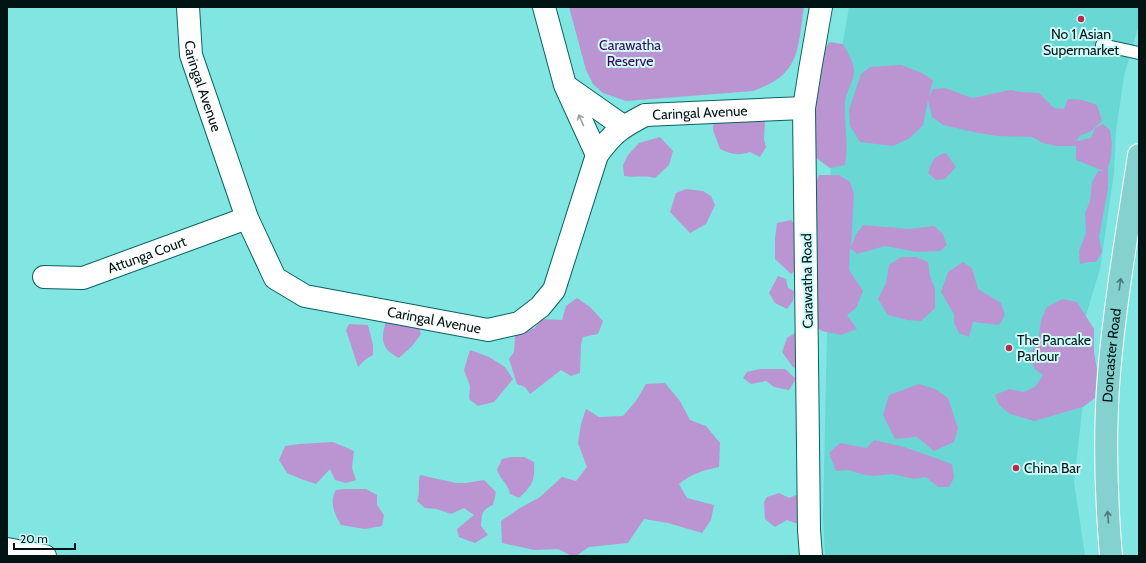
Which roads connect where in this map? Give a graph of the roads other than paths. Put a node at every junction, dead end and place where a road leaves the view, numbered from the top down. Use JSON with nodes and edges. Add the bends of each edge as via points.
{"nodes":[{"id":1,"x":188,"y":7,"type":"edge"},
{"id":2,"x":544,"y":7,"type":"edge"},
{"id":3,"x":821,"y":7,"type":"edge"},
{"id":4,"x":1102,"y":45,"type":"dead end"},
{"id":5,"x":1139,"y":53,"type":"edge"},
{"id":6,"x":565,"y":85,"type":"junction"},
{"id":7,"x":804,"y":108,"type":"junction"},
{"id":8,"x":623,"y":126,"type":"junction"},
{"id":9,"x":597,"y":155,"type":"junction"},
{"id":10,"x":1139,"y":155,"type":"edge"},
{"id":11,"x":247,"y":218,"type":"junction"},
{"id":12,"x":44,"y":277,"type":"dead end"},
{"id":13,"x":7,"y":549,"type":"edge"},
{"id":14,"x":45,"y":556,"type":"edge"},
{"id":15,"x":811,"y":556,"type":"edge"},
{"id":16,"x":1110,"y":556,"type":"edge"}],
"edges":[{"from":1,"to":11,"type":"street","name":"Caringal Avenue","via":[[191,54]]},
{"from":2,"to":6,"type":"street"},
{"from":3,"to":7,"type":"street","name":"Carawatha Road"},
{"from":4,"to":5,"type":"lane"},
{"from":6,"to":8,"type":"street"},
{"from":9,"to":6,"type":"street","one_way":true},
{"from":7,"to":8,"type":"street","name":"Caringal Avenue","via":[[645,115]]},
{"from":7,"to":15,"type":"street","name":"Carawatha Road"},
{"from":8,"to":9,"type":"street","name":"Caringal Avenue"},
{"from":9,"to":11,"type":"street","name":"Caringal Avenue","via":[[554,290],[540,308],[519,323],[488,330],[305,296],[275,278]]},
{"from":16,"to":10,"type":"main road","name":"Doncaster Road","one_way":true,"via":[[1106,503],[1109,375],[1119,286]]},
{"from":11,"to":12,"type":"street","name":"Attunga Court","via":[[83,278]]},
{"from":13,"to":14,"type":"street"}]}
